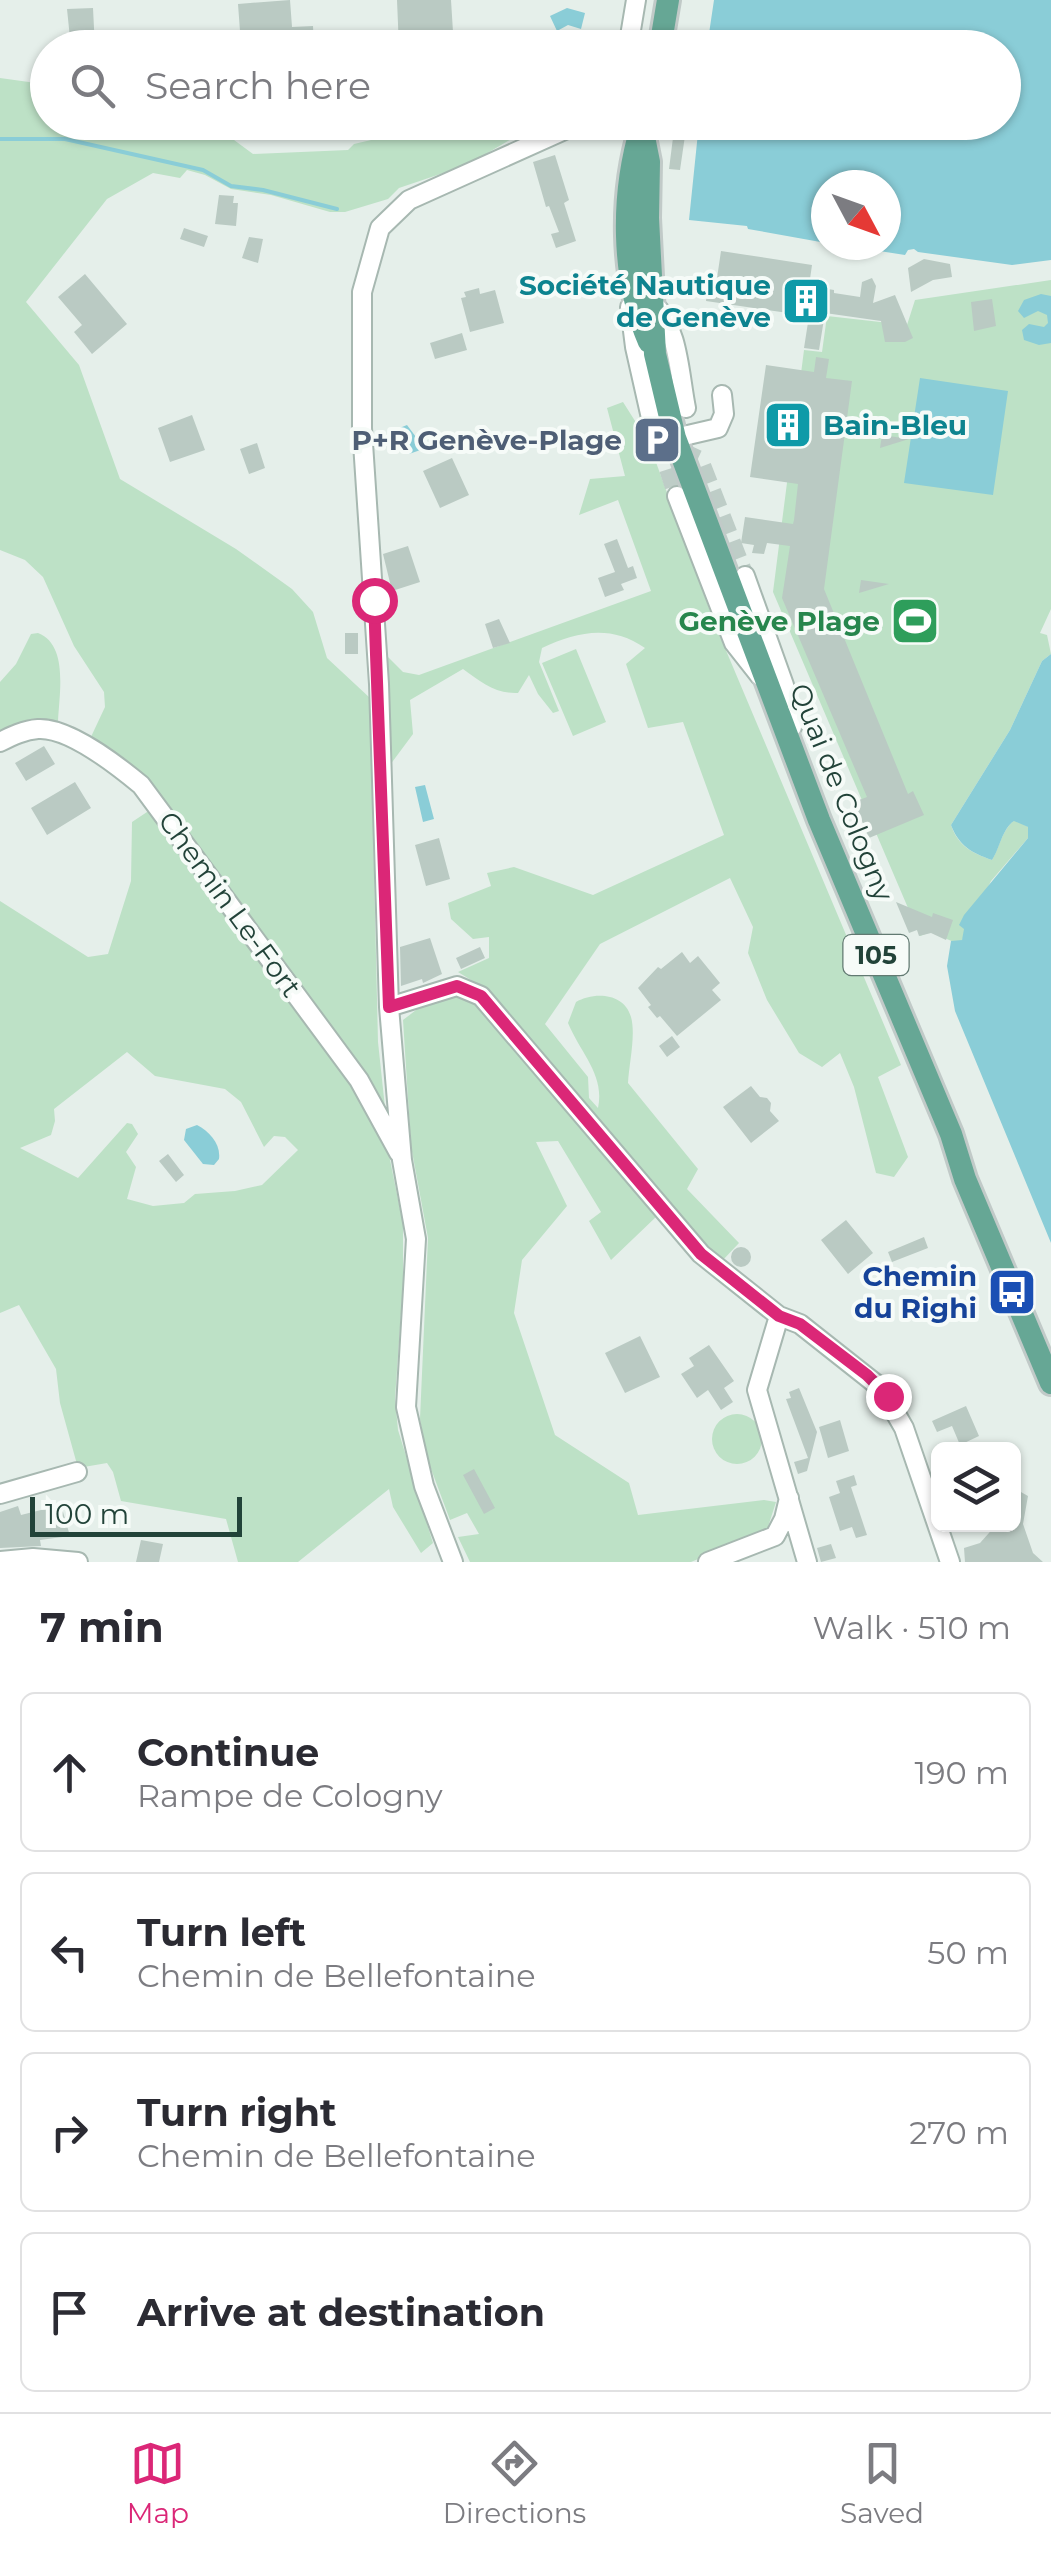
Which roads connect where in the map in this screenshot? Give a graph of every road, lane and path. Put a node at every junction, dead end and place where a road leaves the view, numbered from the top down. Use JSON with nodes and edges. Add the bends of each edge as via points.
{"nodes":[{"id":1,"x":636,"y":0,"type":"edge"},
{"id":2,"x":668,"y":0,"type":"edge"},
{"id":3,"x":631,"y":30,"type":"edge"},
{"id":4,"x":663,"y":30,"type":"edge"},
{"id":5,"x":536,"y":140,"type":"edge"},
{"id":6,"x":637,"y":140,"type":"edge"},
{"id":7,"x":645,"y":140,"type":"edge"},
{"id":8,"x":630,"y":276,"type":"junction"},
{"id":9,"x":653,"y":304,"type":"junction"},
{"id":10,"x":655,"y":354,"type":"junction"},
{"id":11,"x":722,"y":394,"type":"dead end"},
{"id":12,"x":686,"y":408,"type":"dead end"},
{"id":13,"x":651,"y":418,"type":"tunnel mouth"},
{"id":14,"x":675,"y":438,"type":"junction"},
{"id":15,"x":677,"y":496,"type":"tunnel mouth"},
{"id":16,"x":745,"y":576,"type":"tunnel mouth"},
{"id":17,"x":769,"y":688,"type":"junction"},
{"id":18,"x":0,"y":742,"type":"edge"},
{"id":19,"x":802,"y":776,"type":"junction"},
{"id":20,"x":389,"y":1007,"type":"junction"},
{"id":21,"x":402,"y":1160,"type":"junction"},
{"id":22,"x":994,"y":1229,"type":"junction"},
{"id":23,"x":779,"y":1316,"type":"junction"},
{"id":24,"x":1051,"y":1348,"type":"edge"},
{"id":25,"x":1051,"y":1382,"type":"edge"},
{"id":26,"x":76,"y":1472,"type":"dead end"},
{"id":27,"x":0,"y":1494,"type":"edge"},
{"id":28,"x":789,"y":1497,"type":"junction"},
{"id":29,"x":0,"y":1560,"type":"edge"},
{"id":30,"x":78,"y":1562,"type":"edge"},
{"id":31,"x":454,"y":1562,"type":"edge"},
{"id":32,"x":708,"y":1562,"type":"edge"},
{"id":33,"x":807,"y":1562,"type":"edge"},
{"id":34,"x":950,"y":1562,"type":"edge"}],
"edges":[{"from":1,"to":3,"type":"street"},
{"from":2,"to":4,"type":"main road"},
{"from":5,"to":20,"type":"street","via":[[399,207],[376,235],[362,292],[362,428],[379,684]]},
{"from":6,"to":8,"type":"main road","name":"Quai de Cologny","number":"105"},
{"from":7,"to":9,"type":"main road","name":"Quai de Cologny","number":"105"},
{"from":8,"to":10,"type":"main road","name":"Quai de Cologny","number":"105"},
{"from":8,"to":13,"type":"street","via":[[632,334]]},
{"from":9,"to":10,"type":"main road","name":"Quai de Cologny","number":"105"},
{"from":9,"to":12,"type":"street","via":[[671,329]]},
{"from":10,"to":14,"type":"main road","name":"Quai de Cologny","number":"105"},
{"from":11,"to":14,"type":"street","via":[[718,428]]},
{"from":14,"to":17,"type":"main road","name":"Quai de Cologny","number":"105"},
{"from":15,"to":17,"type":"street","via":[[734,643]]},
{"from":16,"to":19,"type":"street","via":[[784,686]]},
{"from":17,"to":19,"type":"main road","name":"Quai de Cologny","number":"105"},
{"from":18,"to":21,"type":"street","name":"Chemin Le-Fort","via":[[20,732],[52,730],[142,786],[359,1080]]},
{"from":19,"to":22,"type":"main road","name":"Quai de Cologny","number":"105","via":[[965,1179]]},
{"from":20,"to":21,"type":"street"},
{"from":20,"to":23,"type":"street","via":[[457,986],[481,996],[691,1244]]},
{"from":21,"to":31,"type":"street","via":[[416,1238],[408,1424]]},
{"from":22,"to":24,"type":"main road","name":"Quai de Cologny","number":"105"},
{"from":22,"to":25,"type":"main road","name":"Quai de Cologny","number":"105"},
{"from":23,"to":28,"type":"street","via":[[757,1390]]},
{"from":23,"to":34,"type":"street","via":[[800,1324],[888,1396]]},
{"from":26,"to":27,"type":"street"},
{"from":28,"to":32,"type":"street","via":[[775,1536]]},
{"from":28,"to":33,"type":"street"},
{"from":29,"to":30,"type":"street"}]}
